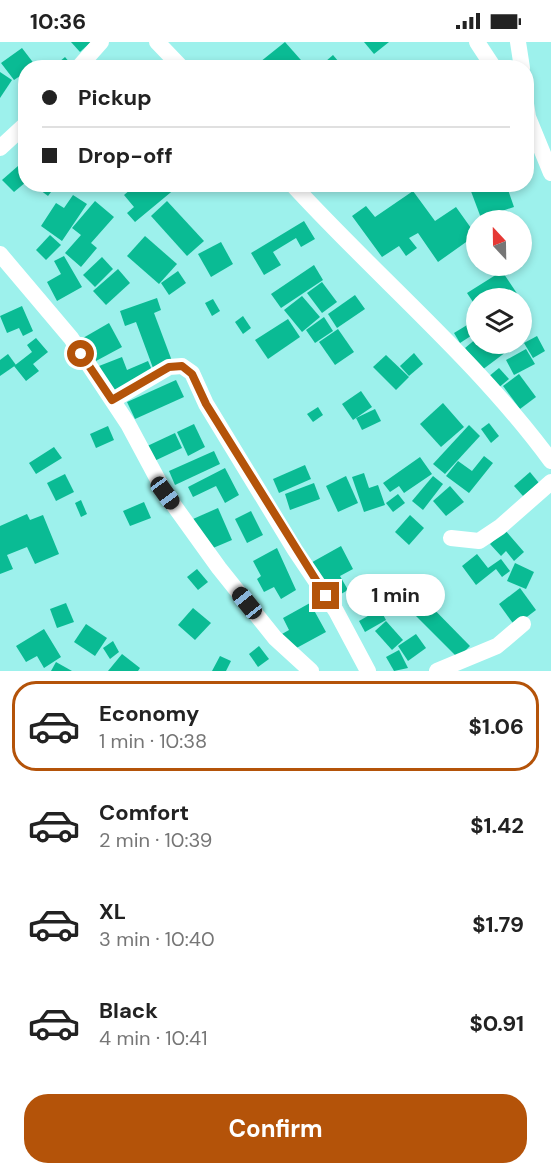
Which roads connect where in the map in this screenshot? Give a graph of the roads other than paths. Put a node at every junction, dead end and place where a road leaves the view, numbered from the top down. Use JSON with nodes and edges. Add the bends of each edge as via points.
{"nodes":[{"id":1,"x":101,"y":42,"type":"edge"},
{"id":2,"x":157,"y":42,"type":"edge"},
{"id":3,"x":477,"y":42,"type":"edge"},
{"id":4,"x":518,"y":42,"type":"edge"},
{"id":5,"x":85,"y":60,"type":"edge"},
{"id":6,"x":174,"y":60,"type":"edge"},
{"id":7,"x":489,"y":60,"type":"edge"},
{"id":8,"x":521,"y":60,"type":"edge"},
{"id":9,"x":534,"y":130,"type":"edge"},
{"id":10,"x":18,"y":131,"type":"edge"},
{"id":11,"x":0,"y":148,"type":"edge"},
{"id":12,"x":551,"y":173,"type":"edge"},
{"id":13,"x":300,"y":192,"type":"edge"},
{"id":14,"x":0,"y":254,"type":"edge"},
{"id":15,"x":112,"y":400,"type":"junction"},
{"id":16,"x":551,"y":461,"type":"edge"},
{"id":17,"x":551,"y":482,"type":"edge"},
{"id":18,"x":451,"y":538,"type":"dead end"},
{"id":19,"x":524,"y":624,"type":"dead end"},
{"id":20,"x":311,"y":671,"type":"edge"},
{"id":21,"x":368,"y":671,"type":"edge"},
{"id":22,"x":437,"y":671,"type":"edge"}],
"edges":[{"from":1,"to":5,"type":"street"},
{"from":2,"to":6,"type":"street"},
{"from":3,"to":7,"type":"street"},
{"from":4,"to":8,"type":"street"},
{"from":9,"to":12,"type":"street"},
{"from":10,"to":11,"type":"street"},
{"from":13,"to":16,"type":"street","via":[[439,331]]},
{"from":14,"to":15,"type":"street","via":[[71,338]]},
{"from":15,"to":20,"type":"street","via":[[165,493],[219,568],[275,638]]},
{"from":15,"to":21,"type":"street","via":[[169,367],[182,366],[192,374],[206,404],[336,611]]},
{"from":17,"to":18,"type":"street","via":[[479,541]]},
{"from":19,"to":22,"type":"street","via":[[497,646]]}]}
